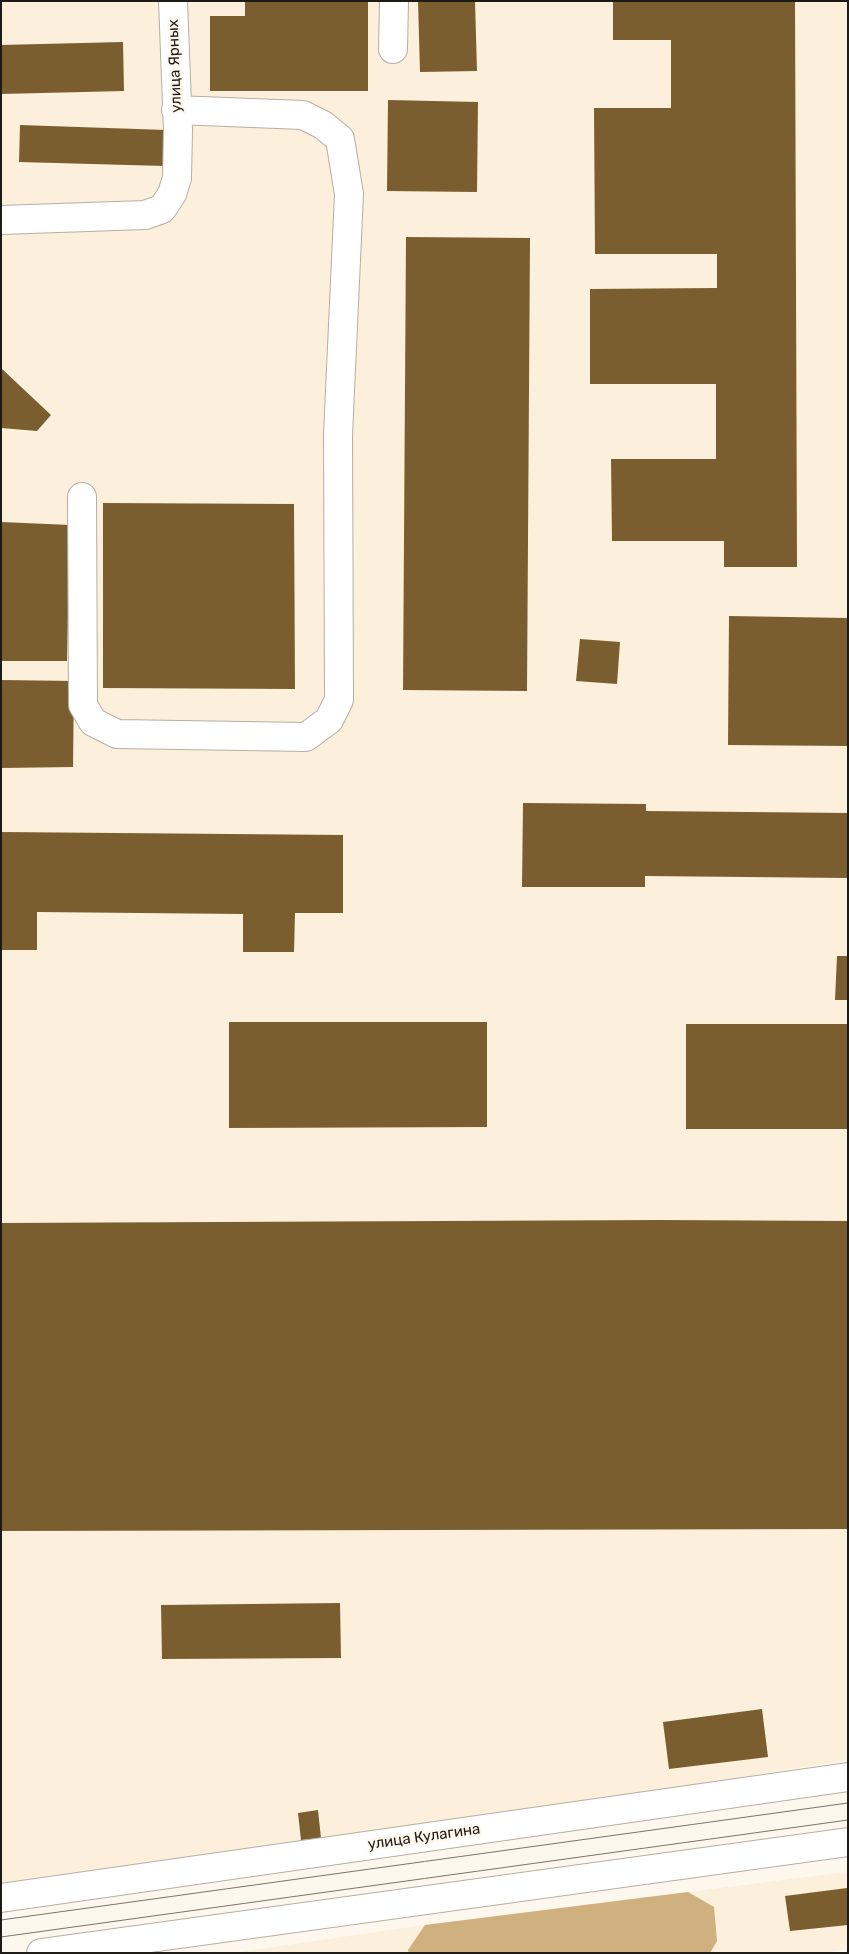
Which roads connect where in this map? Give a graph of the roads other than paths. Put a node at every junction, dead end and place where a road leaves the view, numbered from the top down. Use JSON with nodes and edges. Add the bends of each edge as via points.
{"nodes":[{"id":1,"x":173,"y":1,"type":"edge"},
{"id":2,"x":394,"y":1,"type":"edge"},
{"id":3,"x":393,"y":49,"type":"dead end"},
{"id":4,"x":177,"y":120,"type":"junction"},
{"id":5,"x":1,"y":220,"type":"edge"},
{"id":6,"x":82,"y":497,"type":"dead end"},
{"id":7,"x":848,"y":1777,"type":"edge"},
{"id":8,"x":848,"y":1842,"type":"edge"},
{"id":9,"x":1,"y":1898,"type":"edge"},
{"id":10,"x":41,"y":1953,"type":"edge"}],
"edges":[{"from":1,"to":4,"type":"street","name":"улица Ярных"},
{"from":2,"to":3,"type":"street"},
{"from":4,"to":5,"type":"street","name":"улица Ярных","via":[[177,178],[162,209],[145,215]]},
{"from":4,"to":6,"type":"street","via":[[303,115],[340,139],[349,194],[338,435],[338,700],[329,720],[306,737],[118,734],[93,722],[83,706]]},
{"from":7,"to":9,"type":"street","name":"улица Кулагина"},
{"from":8,"to":10,"type":"street"}]}
